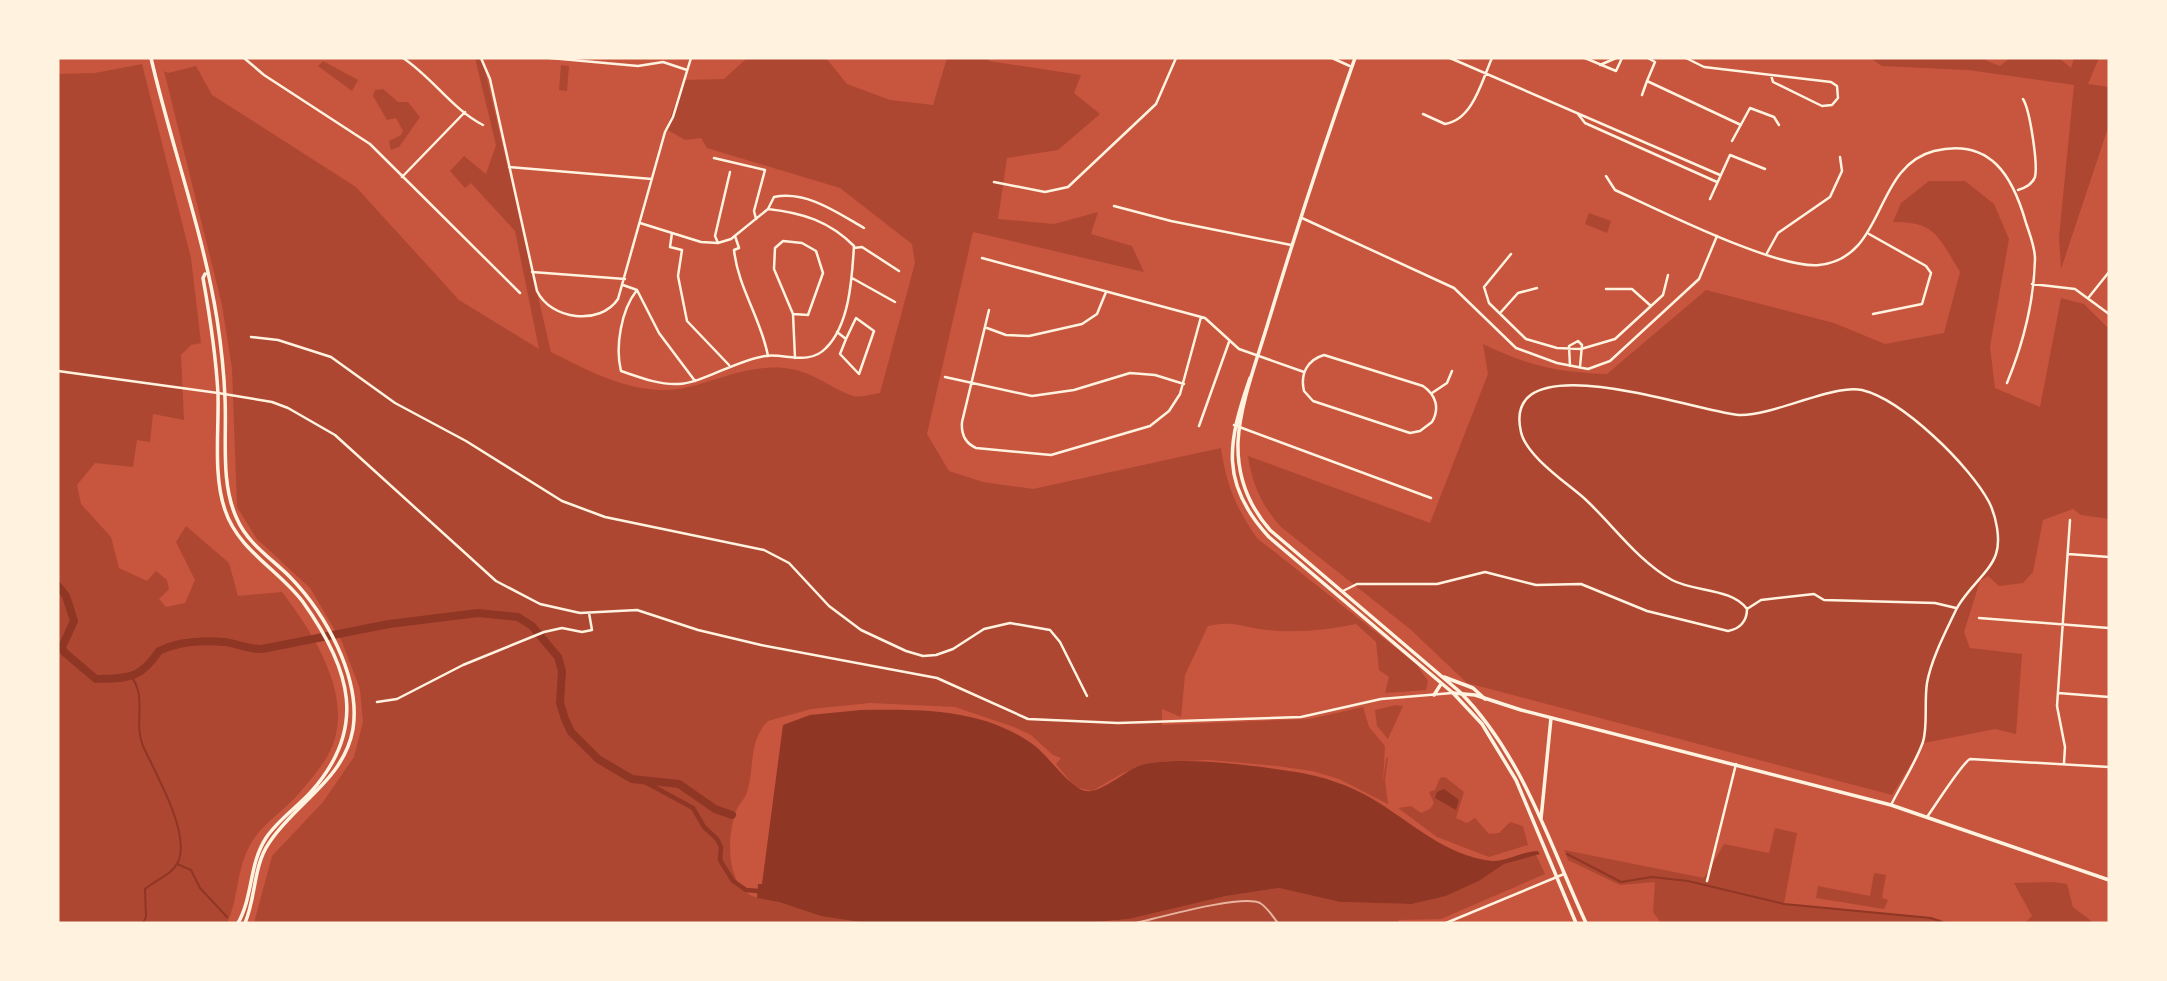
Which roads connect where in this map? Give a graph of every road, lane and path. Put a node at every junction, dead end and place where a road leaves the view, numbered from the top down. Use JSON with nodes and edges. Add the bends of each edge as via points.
{"nodes":[{"id":1,"x":151,"y":58,"type":"edge"},
{"id":2,"x":244,"y":58,"type":"edge"},
{"id":3,"x":403,"y":58,"type":"edge"},
{"id":4,"x":481,"y":58,"type":"edge"},
{"id":5,"x":552,"y":58,"type":"edge"},
{"id":6,"x":645,"y":58,"type":"edge"},
{"id":7,"x":691,"y":58,"type":"edge"},
{"id":8,"x":1177,"y":58,"type":"edge"},
{"id":9,"x":1332,"y":58,"type":"edge"},
{"id":10,"x":1355,"y":58,"type":"edge"},
{"id":11,"x":1450,"y":58,"type":"edge"},
{"id":12,"x":1492,"y":58,"type":"edge"},
{"id":13,"x":1585,"y":58,"type":"edge"},
{"id":14,"x":1616,"y":58,"type":"edge"},
{"id":15,"x":1622,"y":58,"type":"edge"},
{"id":16,"x":1648,"y":58,"type":"edge"},
{"id":17,"x":1686,"y":58,"type":"edge"},
{"id":18,"x":1656,"y":60,"type":"edge"},
{"id":19,"x":644,"y":64,"type":"junction"},
{"id":20,"x":1600,"y":65,"type":"junction"},
{"id":21,"x":1352,"y":66,"type":"junction"},
{"id":22,"x":687,"y":70,"type":"junction"},
{"id":23,"x":1485,"y":74,"type":"junction"},
{"id":24,"x":1771,"y":75,"type":"junction"},
{"id":25,"x":1647,"y":81,"type":"junction"},
{"id":26,"x":1642,"y":95,"type":"dead end"},
{"id":27,"x":2023,"y":99,"type":"dead end"},
{"id":28,"x":465,"y":112,"type":"junction"},
{"id":29,"x":1423,"y":114,"type":"dead end"},
{"id":30,"x":1578,"y":114,"type":"junction"},
{"id":31,"x":483,"y":125,"type":"dead end"},
{"id":32,"x":1741,"y":125,"type":"junction"},
{"id":33,"x":1779,"y":125,"type":"dead end"},
{"id":34,"x":1732,"y":141,"type":"dead end"},
{"id":35,"x":1840,"y":156,"type":"dead end"},
{"id":36,"x":714,"y":158,"type":"dead end"},
{"id":37,"x":509,"y":167,"type":"junction"},
{"id":38,"x":1765,"y":169,"type":"dead end"},
{"id":39,"x":730,"y":172,"type":"dead end"},
{"id":40,"x":1720,"y":175,"type":"junction"},
{"id":41,"x":1606,"y":176,"type":"dead end"},
{"id":42,"x":402,"y":177,"type":"junction"},
{"id":43,"x":652,"y":179,"type":"junction"},
{"id":44,"x":994,"y":182,"type":"dead end"},
{"id":45,"x":1717,"y":182,"type":"junction"},
{"id":46,"x":2017,"y":191,"type":"junction"},
{"id":47,"x":1710,"y":199,"type":"dead end"},
{"id":48,"x":1114,"y":206,"type":"dead end"},
{"id":49,"x":768,"y":209,"type":"junction"},
{"id":50,"x":1302,"y":218,"type":"junction"},
{"id":51,"x":756,"y":219,"type":"junction"},
{"id":52,"x":640,"y":223,"type":"junction"},
{"id":53,"x":864,"y":228,"type":"dead end"},
{"id":54,"x":672,"y":233,"type":"junction"},
{"id":55,"x":1869,"y":233,"type":"junction"},
{"id":56,"x":735,"y":235,"type":"junction"},
{"id":57,"x":1717,"y":236,"type":"junction"},
{"id":58,"x":718,"y":243,"type":"junction"},
{"id":59,"x":1292,"y":245,"type":"junction"},
{"id":60,"x":854,"y":248,"type":"junction"},
{"id":61,"x":1767,"y":253,"type":"junction"},
{"id":62,"x":1511,"y":254,"type":"dead end"},
{"id":63,"x":982,"y":258,"type":"dead end"},
{"id":64,"x":899,"y":271,"type":"dead end"},
{"id":65,"x":532,"y":272,"type":"junction"},
{"id":66,"x":2109,"y":272,"type":"edge"},
{"id":67,"x":206,"y":273,"type":"junction"},
{"id":68,"x":1668,"y":275,"type":"dead end"},
{"id":69,"x":852,"y":278,"type":"junction"},
{"id":70,"x":625,"y":279,"type":"junction"},
{"id":71,"x":2032,"y":284,"type":"junction"},
{"id":72,"x":623,"y":285,"type":"junction"},
{"id":73,"x":1536,"y":288,"type":"dead end"},
{"id":74,"x":1606,"y":289,"type":"dead end"},
{"id":75,"x":637,"y":290,"type":"junction"},
{"id":76,"x":1106,"y":292,"type":"junction"},
{"id":77,"x":520,"y":293,"type":"dead end"},
{"id":78,"x":2089,"y":298,"type":"junction"},
{"id":79,"x":895,"y":302,"type":"dead end"},
{"id":80,"x":1651,"y":306,"type":"junction"},
{"id":81,"x":989,"y":310,"type":"dead end"},
{"id":82,"x":793,"y":314,"type":"junction"},
{"id":83,"x":1500,"y":314,"type":"junction"},
{"id":84,"x":1873,"y":314,"type":"dead end"},
{"id":85,"x":2109,"y":314,"type":"edge"},
{"id":86,"x":1201,"y":317,"type":"junction"},
{"id":87,"x":987,"y":329,"type":"junction"},
{"id":88,"x":837,"y":332,"type":"junction"},
{"id":89,"x":251,"y":337,"type":"dead end"},
{"id":90,"x":846,"y":339,"type":"junction"},
{"id":91,"x":1229,"y":342,"type":"junction"},
{"id":92,"x":1570,"y":349,"type":"junction"},
{"id":93,"x":1581,"y":349,"type":"junction"},
{"id":94,"x":768,"y":356,"type":"junction"},
{"id":95,"x":1258,"y":356,"type":"junction"},
{"id":96,"x":795,"y":358,"type":"junction"},
{"id":97,"x":729,"y":365,"type":"junction"},
{"id":98,"x":1570,"y":366,"type":"junction"},
{"id":99,"x":1580,"y":368,"type":"junction"},
{"id":100,"x":1452,"y":370,"type":"dead end"},
{"id":101,"x":58,"y":372,"type":"edge"},
{"id":102,"x":1304,"y":372,"type":"junction"},
{"id":103,"x":945,"y":377,"type":"dead end"},
{"id":104,"x":695,"y":380,"type":"junction"},
{"id":105,"x":2007,"y":383,"type":"dead end"},
{"id":106,"x":971,"y":384,"type":"junction"},
{"id":107,"x":1184,"y":384,"type":"junction"},
{"id":108,"x":218,"y":393,"type":"junction"},
{"id":109,"x":1432,"y":393,"type":"junction"},
{"id":110,"x":225,"y":395,"type":"junction"},
{"id":111,"x":1234,"y":425,"type":"junction"},
{"id":112,"x":1199,"y":426,"type":"dead end"},
{"id":113,"x":1240,"y":428,"type":"junction"},
{"id":114,"x":1431,"y":498,"type":"dead end"},
{"id":115,"x":235,"y":516,"type":"junction"},
{"id":116,"x":228,"y":519,"type":"junction"},
{"id":117,"x":2070,"y":520,"type":"dead end"},
{"id":118,"x":2067,"y":554,"type":"junction"},
{"id":119,"x":2109,"y":557,"type":"edge"},
{"id":120,"x":1343,"y":591,"type":"junction"},
{"id":121,"x":1749,"y":607,"type":"junction"},
{"id":122,"x":1956,"y":608,"type":"junction"},
{"id":123,"x":589,"y":613,"type":"junction"},
{"id":124,"x":1979,"y":618,"type":"dead end"},
{"id":125,"x":2064,"y":625,"type":"junction"},
{"id":126,"x":2109,"y":628,"type":"edge"},
{"id":127,"x":324,"y":631,"type":"junction"},
{"id":128,"x":1442,"y":676,"type":"junction"},
{"id":129,"x":1440,"y":682,"type":"junction"},
{"id":130,"x":1460,"y":692,"type":"junction"},
{"id":131,"x":2058,"y":692,"type":"junction"},
{"id":132,"x":1453,"y":693,"type":"junction"},
{"id":133,"x":1434,"y":695,"type":"junction"},
{"id":134,"x":1087,"y":696,"type":"dead end"},
{"id":135,"x":2109,"y":697,"type":"edge"},
{"id":136,"x":1485,"y":699,"type":"junction"},
{"id":137,"x":377,"y":702,"type":"dead end"},
{"id":138,"x":1551,"y":718,"type":"junction"},
{"id":139,"x":1736,"y":764,"type":"junction"},
{"id":140,"x":2064,"y":764,"type":"junction"},
{"id":141,"x":2109,"y":767,"type":"edge"},
{"id":142,"x":1891,"y":805,"type":"junction"},
{"id":143,"x":1535,"y":809,"type":"junction"},
{"id":144,"x":1529,"y":811,"type":"junction"},
{"id":145,"x":1926,"y":818,"type":"junction"},
{"id":146,"x":1541,"y":821,"type":"junction"},
{"id":147,"x":1564,"y":874,"type":"junction"},
{"id":148,"x":1556,"y":877,"type":"junction"},
{"id":149,"x":2109,"y":880,"type":"edge"},
{"id":150,"x":1707,"y":881,"type":"dead end"},
{"id":151,"x":238,"y":923,"type":"edge"},
{"id":152,"x":244,"y":923,"type":"edge"},
{"id":153,"x":1446,"y":923,"type":"edge"},
{"id":154,"x":1576,"y":923,"type":"edge"},
{"id":155,"x":1586,"y":923,"type":"edge"}],
"edges":[{"from":1,"to":67,"type":"main road"},
{"from":2,"to":42,"type":"street","via":[[356,132]]},
{"from":3,"to":28,"type":"street"},
{"from":4,"to":37,"type":"street"},
{"from":5,"to":19,"type":"street"},
{"from":6,"to":19,"type":"street"},
{"from":7,"to":22,"type":"street"},
{"from":8,"to":44,"type":"street","via":[[1156,104],[1069,187],[1045,192]]},
{"from":9,"to":21,"type":"street"},
{"from":10,"to":21,"type":"main road"},
{"from":11,"to":23,"type":"street"},
{"from":12,"to":23,"type":"street"},
{"from":13,"to":20,"type":"street"},
{"from":14,"to":20,"type":"street"},
{"from":15,"to":20,"type":"street","via":[[1616,71]]},
{"from":16,"to":18,"type":"street"},
{"from":17,"to":24,"type":"street","via":[[1704,67]]},
{"from":18,"to":25,"type":"street"},
{"from":19,"to":22,"type":"street","via":[[663,62]]},
{"from":21,"to":50,"type":"main road"},
{"from":22,"to":43,"type":"street"},
{"from":23,"to":29,"type":"street","via":[[1474,100],[1460,117],[1444,124]]},
{"from":23,"to":30,"type":"street"},
{"from":24,"to":24,"type":"street","via":[[1834,83],[1838,98],[1822,106],[1773,82]]},
{"from":25,"to":26,"type":"street"},
{"from":25,"to":32,"type":"street"},
{"from":27,"to":46,"type":"street","via":[[2035,175]]},
{"from":28,"to":31,"type":"street"},
{"from":28,"to":42,"type":"street"},
{"from":30,"to":40,"type":"street"},
{"from":30,"to":45,"type":"street","via":[[1585,122]]},
{"from":32,"to":33,"type":"street","via":[[1752,107],[1774,117]]},
{"from":32,"to":34,"type":"street"},
{"from":35,"to":61,"type":"street","via":[[1842,171],[1830,197],[1782,229]]},
{"from":36,"to":51,"type":"street","via":[[765,170]]},
{"from":37,"to":43,"type":"street"},
{"from":37,"to":65,"type":"street"},
{"from":38,"to":40,"type":"street","via":[[1732,154]]},
{"from":39,"to":58,"type":"street","via":[[715,236]]},
{"from":40,"to":45,"type":"street"},
{"from":41,"to":57,"type":"street","via":[[1615,190]]},
{"from":42,"to":77,"type":"street"},
{"from":43,"to":52,"type":"street"},
{"from":45,"to":47,"type":"street"},
{"from":46,"to":55,"type":"street","via":[[2009,177],[1986,157],[1956,149],[1935,151],[1899,173]]},
{"from":46,"to":71,"type":"street","via":[[2034,248]]},
{"from":48,"to":59,"type":"street"},
{"from":49,"to":51,"type":"street"},
{"from":49,"to":53,"type":"street","via":[[774,197],[785,195],[825,205]]},
{"from":49,"to":60,"type":"street","via":[[799,212],[836,228]]},
{"from":50,"to":59,"type":"main road"},
{"from":50,"to":98,"type":"street","via":[[1454,288],[1516,348]]},
{"from":51,"to":56,"type":"street"},
{"from":52,"to":54,"type":"street"},
{"from":52,"to":70,"type":"street"},
{"from":54,"to":58,"type":"street"},
{"from":54,"to":97,"type":"street","via":[[670,247],[682,250],[678,276],[687,321]]},
{"from":55,"to":61,"type":"street","via":[[1851,253],[1825,264],[1795,263]]},
{"from":55,"to":84,"type":"street","via":[[1926,265],[1931,273],[1922,304]]},
{"from":56,"to":58,"type":"street"},
{"from":56,"to":94,"type":"street","via":[[742,287],[764,334]]},
{"from":57,"to":61,"type":"street"},
{"from":57,"to":99,"type":"street","via":[[1698,280],[1610,361],[1595,369]]},
{"from":59,"to":95,"type":"main road"},
{"from":60,"to":64,"type":"street","via":[[862,247]]},
{"from":60,"to":69,"type":"street"},
{"from":62,"to":83,"type":"street","via":[[1484,287],[1489,303]]},
{"from":63,"to":76,"type":"street"},
{"from":65,"to":70,"type":"street"},
{"from":65,"to":72,"type":"street","via":[[545,303],[572,316],[606,311]]},
{"from":66,"to":78,"type":"street"},
{"from":67,"to":108,"type":"main road"},
{"from":67,"to":110,"type":"main road","via":[[217,318]]},
{"from":68,"to":80,"type":"street","via":[[1663,295]]},
{"from":69,"to":79,"type":"street"},
{"from":69,"to":88,"type":"street"},
{"from":70,"to":72,"type":"street"},
{"from":71,"to":78,"type":"street","via":[[2075,289]]},
{"from":71,"to":105,"type":"street","via":[[2024,342]]},
{"from":72,"to":75,"type":"street"},
{"from":73,"to":83,"type":"street","via":[[1518,293]]},
{"from":74,"to":80,"type":"street","via":[[1632,289]]},
{"from":75,"to":104,"type":"street","via":[[659,333]]},
{"from":75,"to":104,"type":"street","via":[[629,299],[616,351],[621,371],[679,384]]},
{"from":76,"to":86,"type":"street"},
{"from":76,"to":87,"type":"street","via":[[1097,314],[1082,324],[1029,336]]},
{"from":78,"to":85,"type":"street"},
{"from":80,"to":93,"type":"street","via":[[1615,339]]},
{"from":81,"to":87,"type":"street"},
{"from":82,"to":82,"type":"street","via":[[774,268],[775,248],[783,241],[802,243],[816,251],[823,273],[808,316]]},
{"from":82,"to":96,"type":"street"},
{"from":83,"to":92,"type":"street","via":[[1526,339]]},
{"from":86,"to":91,"type":"street"},
{"from":86,"to":107,"type":"street"},
{"from":87,"to":106,"type":"street"},
{"from":88,"to":90,"type":"street"},
{"from":88,"to":96,"type":"street","via":[[825,349],[804,359]]},
{"from":89,"to":134,"type":"street","via":[[278,340],[331,357],[395,403],[562,501],[605,517],[764,550],[789,563],[829,607],[861,630],[905,651],[936,655],[984,629],[1010,623],[1050,630]]},
{"from":90,"to":90,"type":"street","via":[[840,354],[859,374],[874,331],[856,318]]},
{"from":91,"to":95,"type":"street"},
{"from":91,"to":112,"type":"street"},
{"from":92,"to":93,"type":"street"},
{"from":92,"to":93,"type":"street","via":[[1570,343],[1578,341]]},
{"from":92,"to":98,"type":"street"},
{"from":93,"to":99,"type":"street"},
{"from":94,"to":96,"type":"street"},
{"from":94,"to":97,"type":"street"},
{"from":95,"to":102,"type":"street"},
{"from":95,"to":111,"type":"main road"},
{"from":95,"to":113,"type":"main road"},
{"from":97,"to":104,"type":"street"},
{"from":98,"to":99,"type":"street"},
{"from":100,"to":109,"type":"street","via":[[1447,383]]},
{"from":101,"to":108,"type":"street"},
{"from":102,"to":109,"type":"street","via":[[1311,361],[1329,356],[1423,386]]},
{"from":102,"to":109,"type":"street","via":[[1304,391],[1313,401],[1410,433],[1432,422],[1437,408]]},
{"from":103,"to":106,"type":"street"},
{"from":106,"to":107,"type":"street","via":[[1041,396],[1130,373]]},
{"from":106,"to":107,"type":"street","via":[[961,427],[968,444],[1042,456],[1150,426],[1175,403]]},
{"from":108,"to":110,"type":"street"},
{"from":108,"to":116,"type":"main road","via":[[219,485]]},
{"from":110,"to":115,"type":"main road","via":[[228,488]]},
{"from":110,"to":123,"type":"street","via":[[272,402],[313,420],[352,449],[496,581],[549,607]]},
{"from":111,"to":113,"type":"street"},
{"from":111,"to":129,"type":"main road","via":[[1234,473],[1251,517]]},
{"from":113,"to":114,"type":"street"},
{"from":113,"to":120,"type":"main road","via":[[1241,474],[1252,506],[1270,530]]},
{"from":115,"to":116,"type":"main road"},
{"from":115,"to":127,"type":"main road","via":[[252,543],[299,588]]},
{"from":116,"to":127,"type":"main road","via":[[244,544],[294,590]]},
{"from":117,"to":118,"type":"street"},
{"from":118,"to":119,"type":"street"},
{"from":118,"to":125,"type":"street"},
{"from":120,"to":121,"type":"street","via":[[1357,584],[1437,584],[1485,572],[1536,585],[1581,584],[1647,611],[1722,631],[1738,628]]},
{"from":120,"to":128,"type":"main road"},
{"from":121,"to":122,"type":"street","via":[[1761,600],[1814,594],[1824,600]]},
{"from":121,"to":122,"type":"street","via":[[1732,596],[1672,580],[1634,550],[1525,443],[1520,416],[1528,400],[1549,387],[1574,385],[1637,391],[1740,415],[1848,391],[1870,393],[1918,424],[1956,460],[1995,517],[1997,551]]},
{"from":122,"to":142,"type":"street","via":[[1927,681],[1924,740]]},
{"from":123,"to":133,"type":"street","via":[[637,610],[761,645],[937,678],[1040,721],[1301,717],[1381,699]]},
{"from":123,"to":137,"type":"street","via":[[592,630],[544,632],[463,665],[397,699]]},
{"from":124,"to":125,"type":"street"},
{"from":125,"to":126,"type":"street"},
{"from":125,"to":131,"type":"street"},
{"from":127,"to":151,"type":"main road","via":[[346,698],[348,716],[341,750],[312,791],[266,837]]},
{"from":127,"to":152,"type":"main road","via":[[334,642],[352,696],[349,743],[316,793],[269,842]]},
{"from":128,"to":130,"type":"main road"},
{"from":128,"to":136,"type":"main road","via":[[1474,688]]},
{"from":129,"to":132,"type":"main road"},
{"from":129,"to":133,"type":"main road"},
{"from":130,"to":132,"type":"main road"},
{"from":130,"to":136,"type":"main road"},
{"from":130,"to":143,"type":"main road","via":[[1500,740]]},
{"from":131,"to":135,"type":"street"},
{"from":131,"to":140,"type":"street"},
{"from":132,"to":133,"type":"street"},
{"from":132,"to":144,"type":"main road","via":[[1495,742]]},
{"from":136,"to":138,"type":"main road"},
{"from":138,"to":139,"type":"main road"},
{"from":138,"to":146,"type":"main road"},
{"from":139,"to":142,"type":"main road"},
{"from":139,"to":150,"type":"street"},
{"from":140,"to":141,"type":"street"},
{"from":140,"to":145,"type":"street","via":[[1970,759],[1961,765]]},
{"from":142,"to":145,"type":"main road"},
{"from":143,"to":144,"type":"main road"},
{"from":143,"to":146,"type":"main road"},
{"from":144,"to":148,"type":"main road"},
{"from":145,"to":149,"type":"main road"},
{"from":146,"to":147,"type":"main road"},
{"from":147,"to":148,"type":"street"},
{"from":147,"to":155,"type":"main road"},
{"from":148,"to":153,"type":"street"},
{"from":148,"to":154,"type":"main road"}]}
